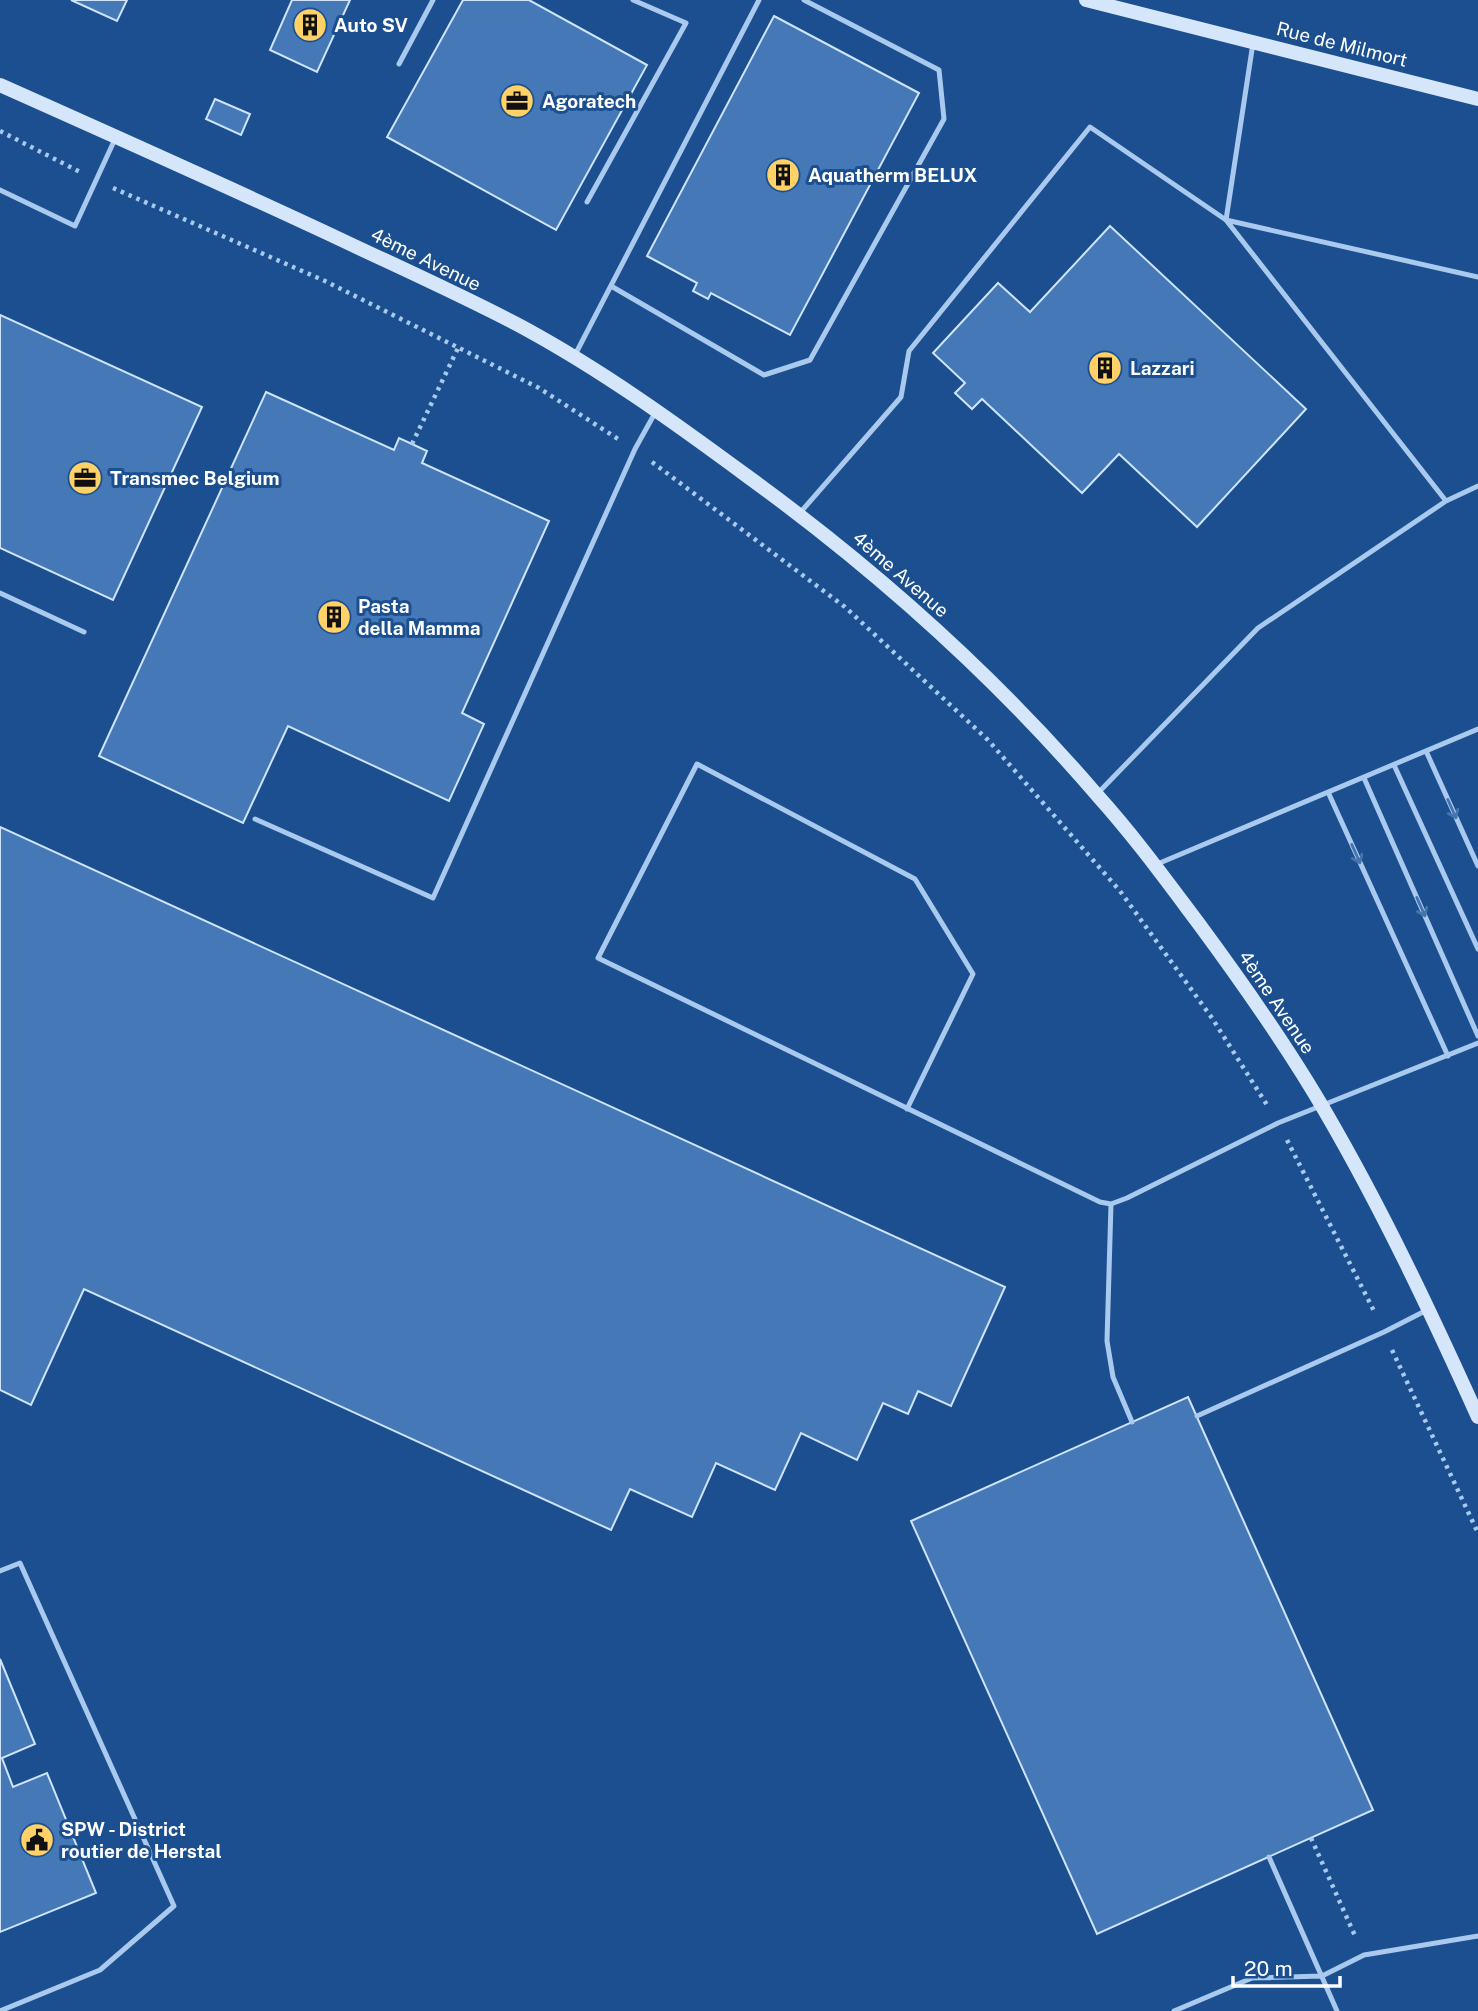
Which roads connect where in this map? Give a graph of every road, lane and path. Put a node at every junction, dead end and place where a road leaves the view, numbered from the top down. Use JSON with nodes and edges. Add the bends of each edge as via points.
{"nodes":[{"id":1,"x":433,"y":0,"type":"edge"},
{"id":2,"x":633,"y":0,"type":"edge"},
{"id":3,"x":759,"y":0,"type":"edge"},
{"id":4,"x":804,"y":0,"type":"edge"},
{"id":5,"x":1086,"y":0,"type":"edge"},
{"id":6,"x":1254,"y":41,"type":"junction"},
{"id":7,"x":399,"y":64,"type":"dead end"},
{"id":8,"x":0,"y":85,"type":"edge"},
{"id":9,"x":1478,"y":99,"type":"edge"},
{"id":10,"x":0,"y":131,"type":"edge"},
{"id":11,"x":116,"y":136,"type":"junction"},
{"id":12,"x":97,"y":181,"type":"junction"},
{"id":13,"x":0,"y":190,"type":"edge"},
{"id":14,"x":587,"y":202,"type":"dead end"},
{"id":15,"x":1226,"y":220,"type":"junction"},
{"id":16,"x":1478,"y":277,"type":"edge"},
{"id":17,"x":611,"y":286,"type":"junction"},
{"id":18,"x":458,"y":348,"type":"junction"},
{"id":19,"x":574,"y":358,"type":"junction"},
{"id":20,"x":657,"y":410,"type":"junction"},
{"id":21,"x":412,"y":444,"type":"dead end"},
{"id":22,"x":635,"y":449,"type":"junction"},
{"id":23,"x":1478,"y":486,"type":"edge"},
{"id":24,"x":1446,"y":501,"type":"junction"},
{"id":25,"x":799,"y":514,"type":"junction"},
{"id":26,"x":0,"y":593,"type":"edge"},
{"id":27,"x":84,"y":632,"type":"dead end"},
{"id":28,"x":1478,"y":729,"type":"edge"},
{"id":29,"x":1426,"y":751,"type":"junction"},
{"id":30,"x":1394,"y":765,"type":"junction"},
{"id":31,"x":1364,"y":778,"type":"junction"},
{"id":32,"x":1328,"y":792,"type":"junction"},
{"id":33,"x":1097,"y":794,"type":"junction"},
{"id":34,"x":255,"y":819,"type":"dead end"},
{"id":35,"x":1154,"y":865,"type":"junction"},
{"id":36,"x":1478,"y":866,"type":"edge"},
{"id":37,"x":1478,"y":949,"type":"edge"},
{"id":38,"x":1478,"y":1037,"type":"edge"},
{"id":39,"x":1478,"y":1043,"type":"edge"},
{"id":40,"x":1448,"y":1056,"type":"junction"},
{"id":41,"x":1322,"y":1106,"type":"junction"},
{"id":42,"x":908,"y":1109,"type":"junction"},
{"id":43,"x":1278,"y":1123,"type":"junction"},
{"id":44,"x":1111,"y":1204,"type":"junction"},
{"id":45,"x":1429,"y":1308,"type":"junction"},
{"id":46,"x":1384,"y":1332,"type":"junction"},
{"id":47,"x":1197,"y":1416,"type":"dead end"},
{"id":48,"x":1478,"y":1417,"type":"edge"},
{"id":49,"x":1132,"y":1422,"type":"dead end"},
{"id":50,"x":1478,"y":1533,"type":"edge"},
{"id":51,"x":0,"y":1571,"type":"edge"},
{"id":52,"x":1311,"y":1838,"type":"dead end"},
{"id":53,"x":1269,"y":1857,"type":"dead end"},
{"id":54,"x":1478,"y":1936,"type":"edge"},
{"id":55,"x":1364,"y":1955,"type":"junction"},
{"id":56,"x":1322,"y":1976,"type":"junction"},
{"id":57,"x":1,"y":2010,"type":"edge"},
{"id":58,"x":1174,"y":2011,"type":"edge"},
{"id":59,"x":1337,"y":2011,"type":"edge"}],
"edges":[{"from":1,"to":7,"type":"lane"},
{"from":2,"to":14,"type":"lane","via":[[686,23]]},
{"from":3,"to":17,"type":"lane"},
{"from":4,"to":17,"type":"lane","via":[[939,70],[944,119],[810,360],[764,375]]},
{"from":5,"to":6,"type":"street","name":"Rue de Milmort"},
{"from":6,"to":9,"type":"street","name":"Rue de Milmort"},
{"from":6,"to":15,"type":"lane"},
{"from":8,"to":11,"type":"street","name":"4ème Avenue"},
{"from":10,"to":12,"type":"path"},
{"from":11,"to":12,"type":"lane"},
{"from":11,"to":19,"type":"street","name":"4ème Avenue","via":[[369,253]]},
{"from":12,"to":13,"type":"lane","via":[[75,226]]},
{"from":12,"to":18,"type":"path","via":[[325,281]]},
{"from":15,"to":16,"type":"lane"},
{"from":15,"to":24,"type":"lane"},
{"from":15,"to":25,"type":"lane","via":[[1090,127],[909,351],[901,397]]},
{"from":17,"to":19,"type":"lane"},
{"from":18,"to":21,"type":"path"},
{"from":18,"to":22,"type":"path","via":[[539,388]]},
{"from":19,"to":20,"type":"street","name":"4ème Avenue"},
{"from":20,"to":22,"type":"lane"},
{"from":20,"to":25,"type":"street","name":"4ème Avenue"},
{"from":22,"to":34,"type":"lane","via":[[433,898]]},
{"from":22,"to":43,"type":"path","via":[[845,607],[988,740],[1120,891],[1212,1018]]},
{"from":23,"to":24,"type":"lane"},
{"from":24,"to":33,"type":"lane","via":[[1258,628]]},
{"from":25,"to":33,"type":"street","name":"4ème Avenue","via":[[951,643]]},
{"from":26,"to":27,"type":"lane"},
{"from":28,"to":29,"type":"lane"},
{"from":29,"to":30,"type":"lane"},
{"from":29,"to":36,"type":"lane","one_way":true},
{"from":30,"to":31,"type":"lane"},
{"from":30,"to":37,"type":"lane"},
{"from":31,"to":32,"type":"lane"},
{"from":31,"to":38,"type":"lane","one_way":true},
{"from":32,"to":35,"type":"lane"},
{"from":32,"to":40,"type":"lane","one_way":true},
{"from":33,"to":35,"type":"street","name":"4ème Avenue"},
{"from":35,"to":41,"type":"street","name":"4ème Avenue","via":[[1240,979]]},
{"from":39,"to":40,"type":"lane"},
{"from":40,"to":41,"type":"lane"},
{"from":41,"to":43,"type":"lane"},
{"from":41,"to":45,"type":"street","name":"4ème Avenue"},
{"from":42,"to":42,"type":"lane","via":[[598,958],[697,764],[915,879],[973,974]]},
{"from":42,"to":44,"type":"lane"},
{"from":43,"to":44,"type":"lane"},
{"from":43,"to":46,"type":"path"},
{"from":44,"to":49,"type":"lane","via":[[1107,1341],[1113,1377]]},
{"from":45,"to":46,"type":"lane"},
{"from":45,"to":48,"type":"street","name":"4ème Avenue"},
{"from":46,"to":47,"type":"lane"},
{"from":46,"to":50,"type":"path"},
{"from":51,"to":57,"type":"lane","via":[[20,1563],[174,1906],[100,1970]]},
{"from":52,"to":55,"type":"path"},
{"from":53,"to":56,"type":"lane"},
{"from":54,"to":55,"type":"lane"},
{"from":55,"to":56,"type":"lane"},
{"from":56,"to":58,"type":"lane","via":[[1252,1978]]},
{"from":56,"to":59,"type":"lane"}]}
